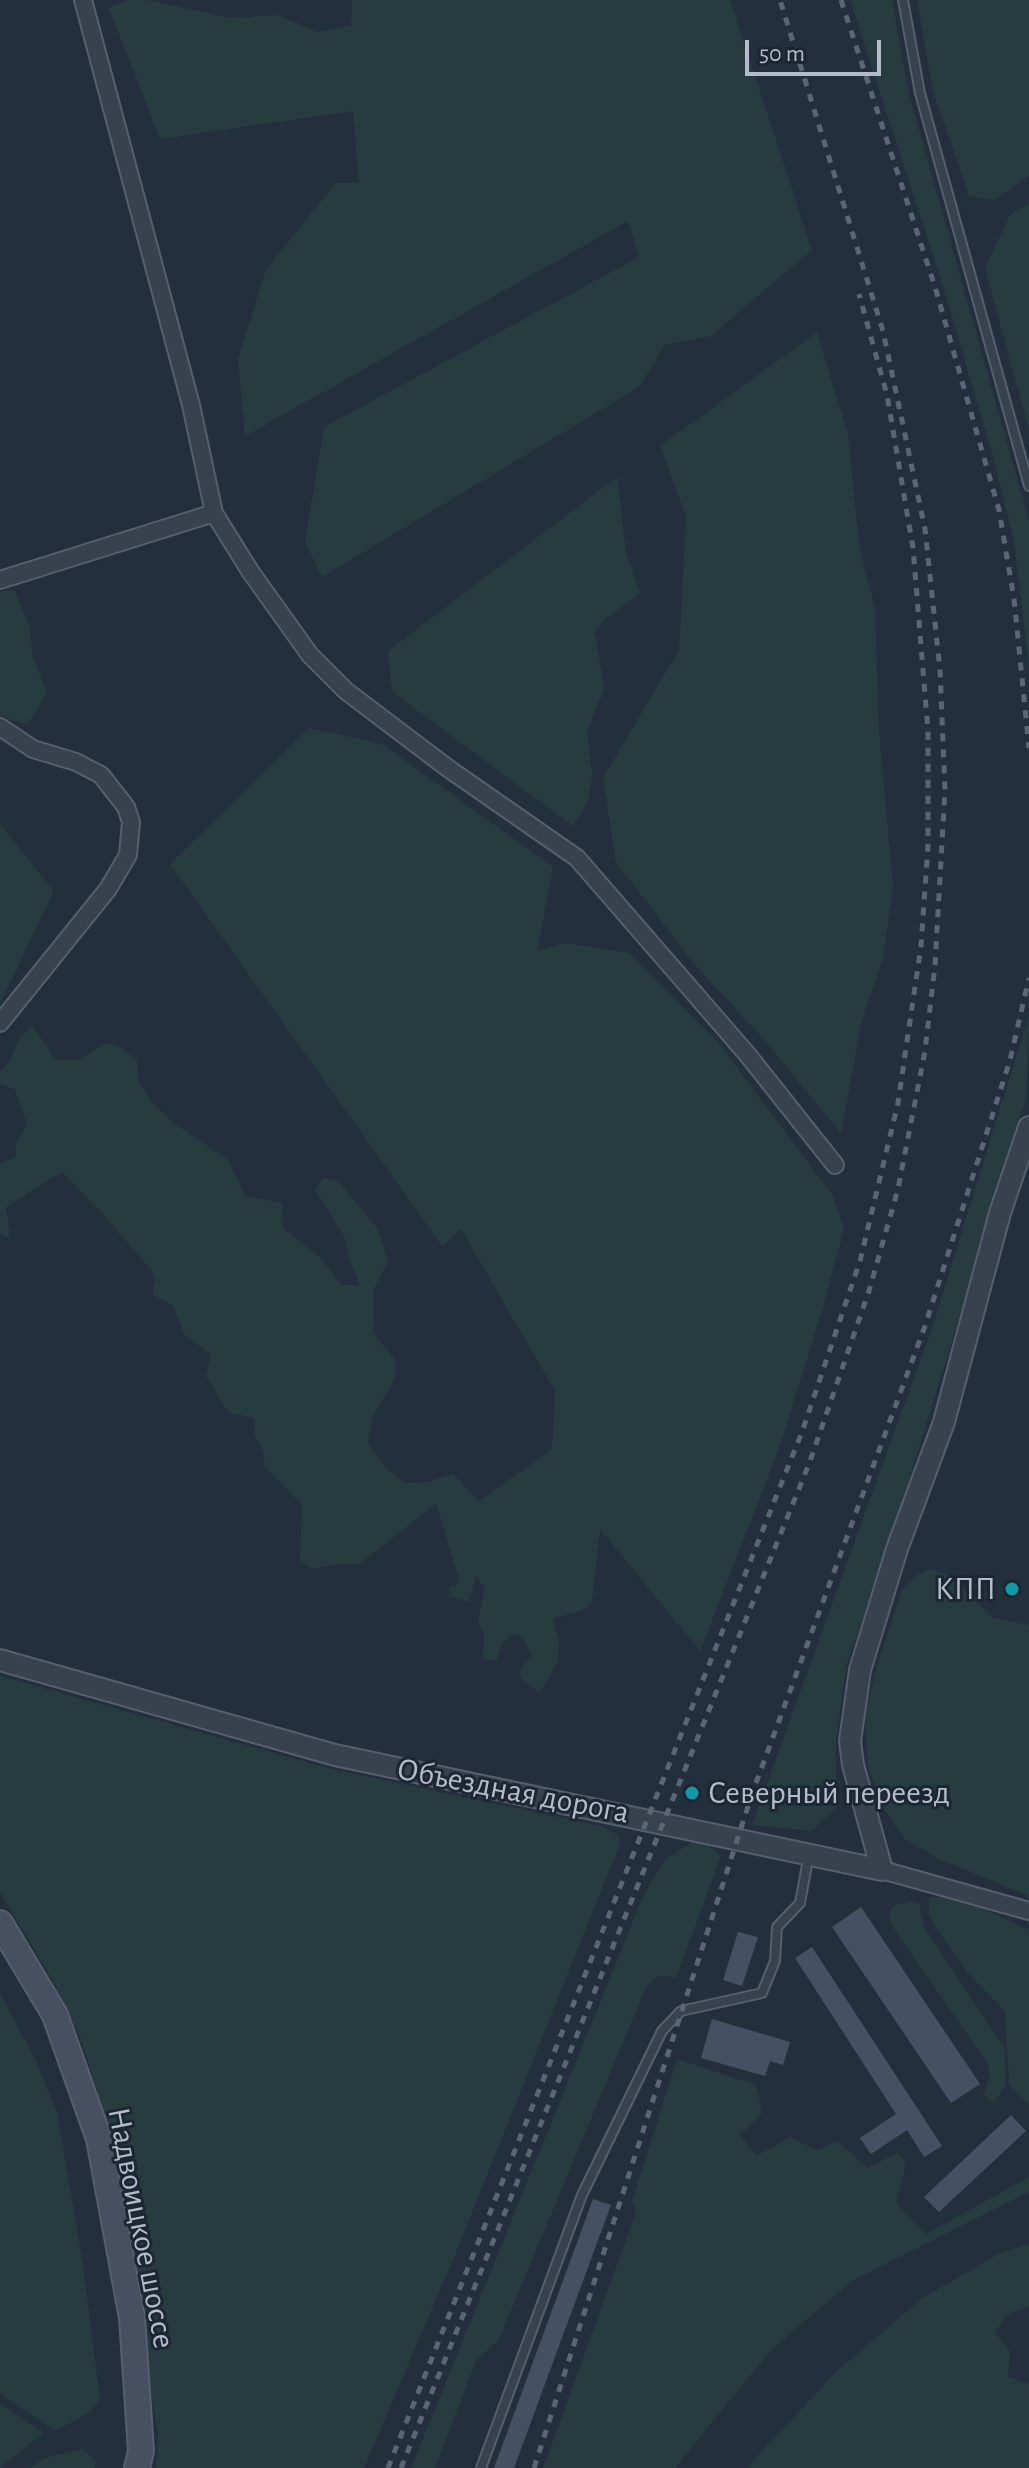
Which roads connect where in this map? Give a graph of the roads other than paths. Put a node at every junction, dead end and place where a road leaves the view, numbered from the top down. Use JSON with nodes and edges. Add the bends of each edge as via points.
{"nodes":[{"id":1,"x":83,"y":0,"type":"edge"},
{"id":2,"x":903,"y":0,"type":"edge"},
{"id":3,"x":1029,"y":486,"type":"edge"},
{"id":4,"x":214,"y":513,"type":"junction"},
{"id":5,"x":0,"y":580,"type":"edge"},
{"id":6,"x":0,"y":727,"type":"edge"},
{"id":7,"x":0,"y":1023,"type":"edge"},
{"id":8,"x":1029,"y":1127,"type":"edge"},
{"id":9,"x":835,"y":1165,"type":"dead end"},
{"id":10,"x":0,"y":1660,"type":"edge"},
{"id":11,"x":809,"y":1854,"type":"junction"},
{"id":12,"x":882,"y":1870,"type":"junction"},
{"id":13,"x":1029,"y":1911,"type":"edge"},
{"id":14,"x":0,"y":1923,"type":"edge"},
{"id":15,"x":137,"y":2468,"type":"edge"},
{"id":16,"x":481,"y":2468,"type":"edge"}],
"edges":[{"from":1,"to":4,"type":"street","via":[[191,405]]},
{"from":2,"to":3,"type":"lane","via":[[920,93]]},
{"from":4,"to":5,"type":"street"},
{"from":4,"to":9,"type":"street","via":[[325,672],[449,769],[577,858],[747,1054]]},
{"from":6,"to":7,"type":"street","via":[[33,749],[101,775],[131,822],[128,855],[108,889]]},
{"from":8,"to":12,"type":"street","via":[[1000,1213],[944,1422],[860,1670],[850,1741]]},
{"from":10,"to":11,"type":"street","name":"Объездная дорога","via":[[335,1755]]},
{"from":11,"to":12,"type":"street","name":"Объездная дорога"},
{"from":11,"to":16,"type":"lane","via":[[800,1903],[777,1927],[775,1961],[762,1993],[681,2011],[662,2031],[582,2195]]},
{"from":12,"to":13,"type":"street","name":"Объездная дорога"},
{"from":14,"to":15,"type":"main road","name":"Надвоицкое шоссе","via":[[55,2015],[99,2139],[132,2318],[141,2451]]}]}
